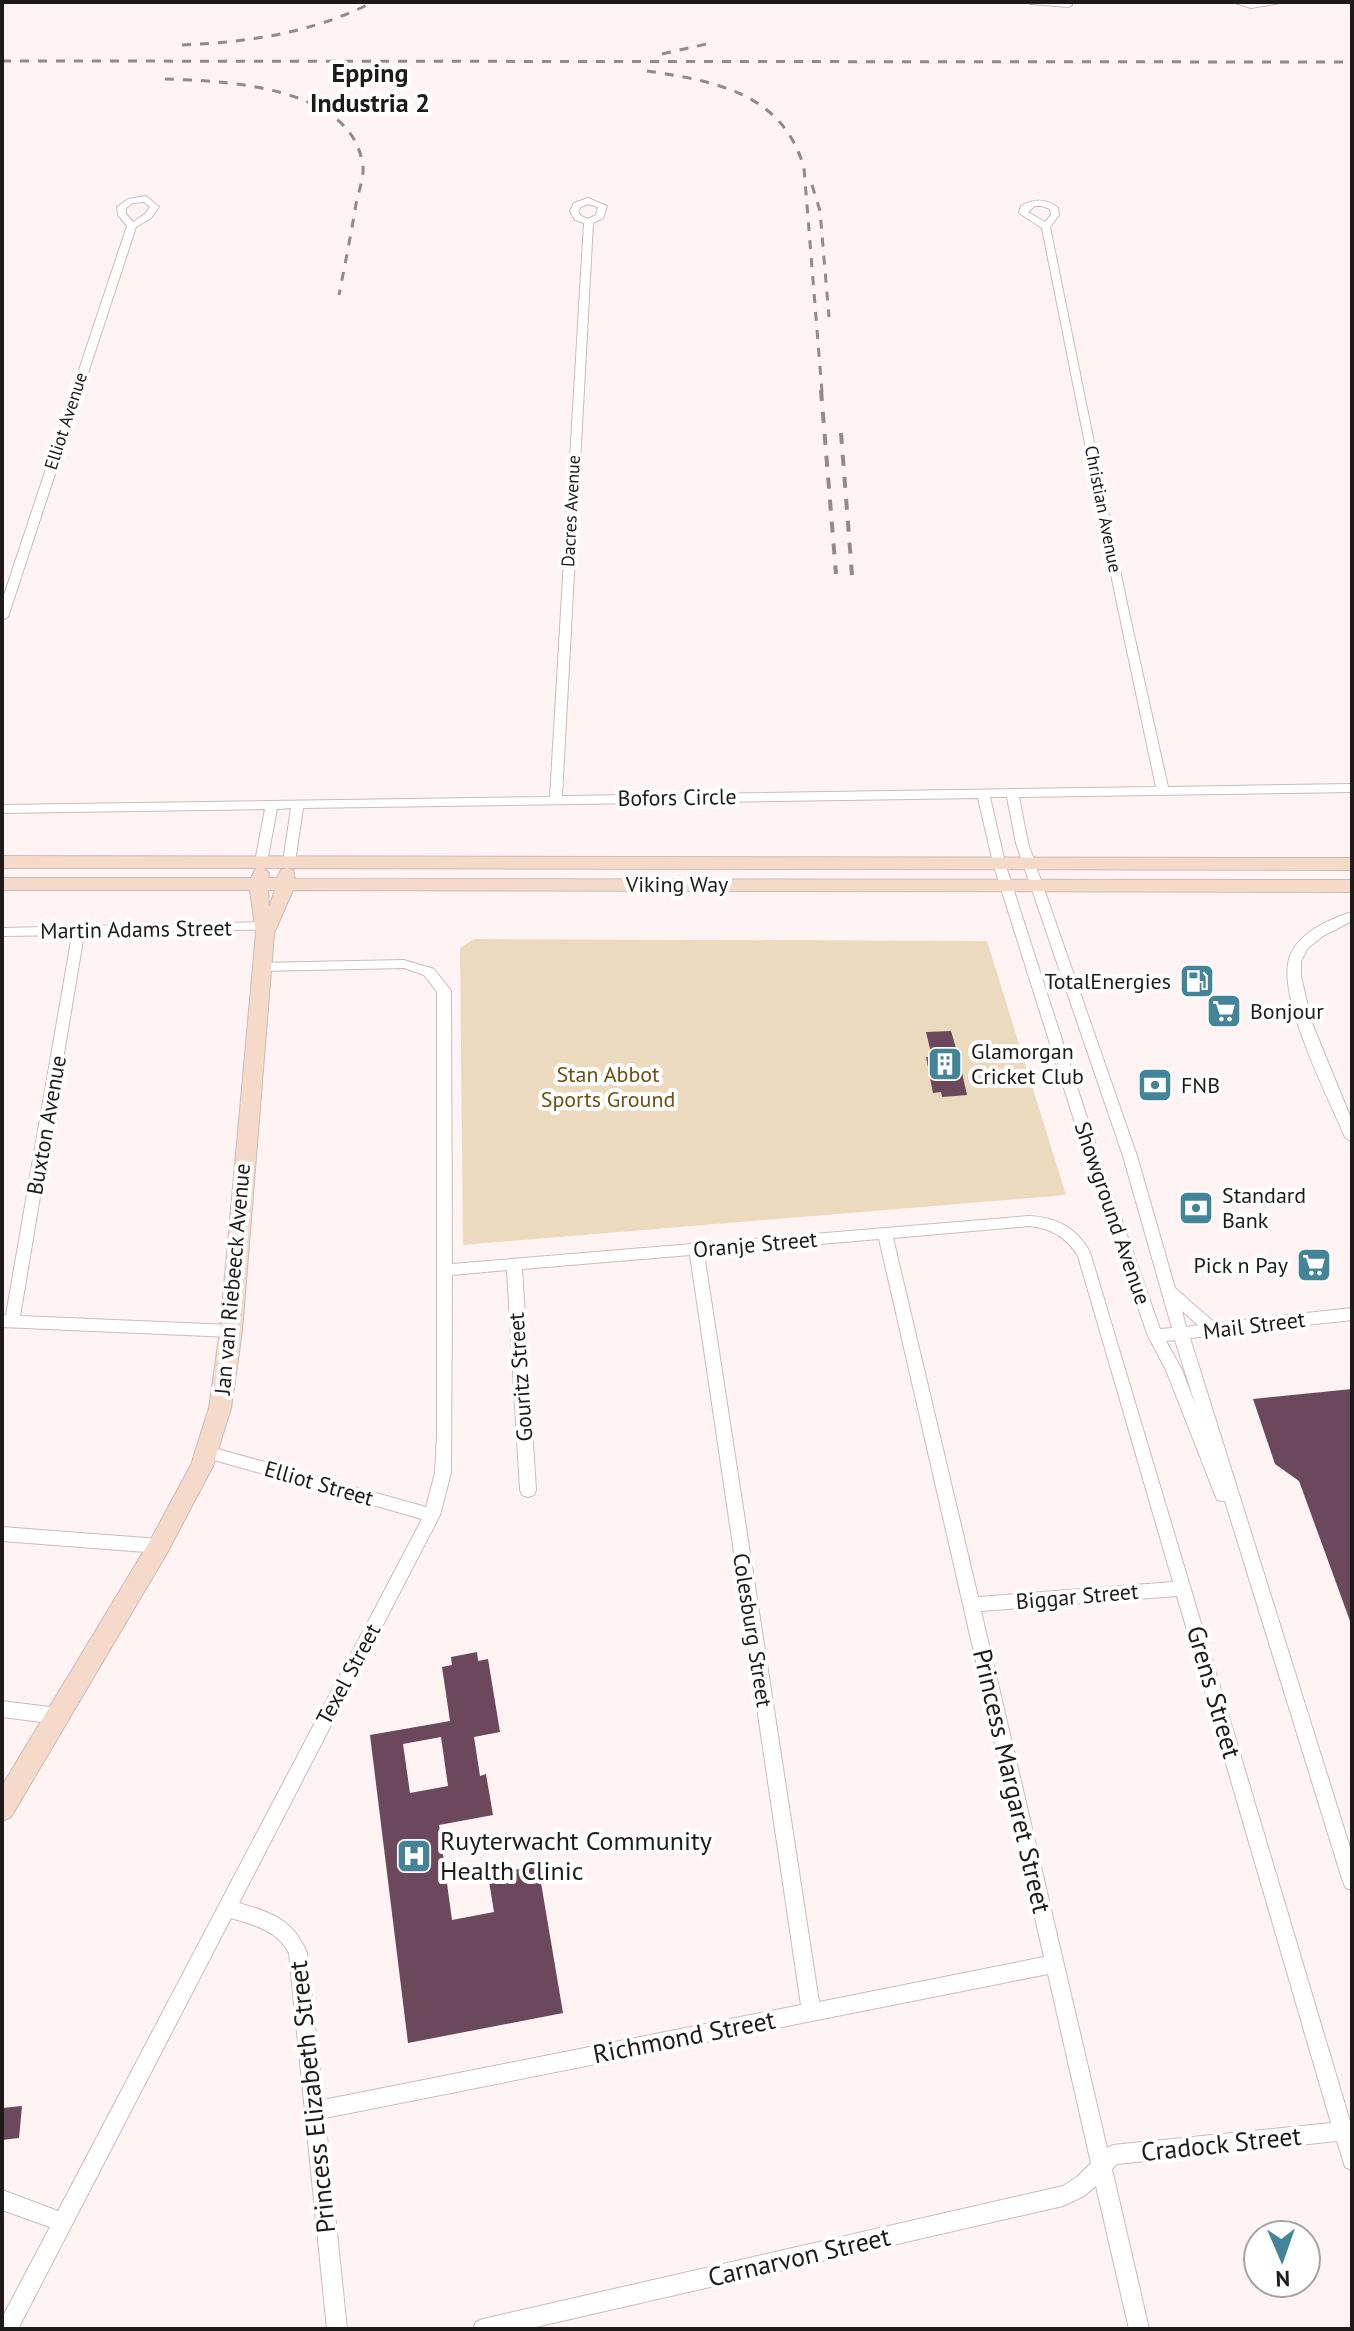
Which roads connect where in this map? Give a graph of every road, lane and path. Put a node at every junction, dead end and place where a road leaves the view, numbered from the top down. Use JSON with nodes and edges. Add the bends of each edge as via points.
{"nodes":[{"id":1,"x":1031,"y":2,"type":"edge"},
{"id":2,"x":1068,"y":2,"type":"edge"},
{"id":3,"x":1236,"y":2,"type":"edge"},
{"id":4,"x":1283,"y":2,"type":"edge"},
{"id":5,"x":589,"y":222,"type":"dead end"},
{"id":6,"x":132,"y":226,"type":"dead end"},
{"id":7,"x":1046,"y":227,"type":"dead end"},
{"id":8,"x":2,"y":617,"type":"edge"},
{"id":9,"x":1352,"y":788,"type":"edge"},
{"id":10,"x":1163,"y":790,"type":"junction"},
{"id":11,"x":983,"y":793,"type":"junction"},
{"id":12,"x":1012,"y":793,"type":"junction"},
{"id":13,"x":556,"y":799,"type":"junction"},
{"id":14,"x":298,"y":804,"type":"junction"},
{"id":15,"x":272,"y":805,"type":"junction"},
{"id":16,"x":229,"y":806,"type":"junction"},
{"id":17,"x":2,"y":809,"type":"edge"},
{"id":18,"x":267,"y":833,"type":"junction"},
{"id":19,"x":2,"y":862,"type":"edge"},
{"id":20,"x":261,"y":862,"type":"junction"},
{"id":21,"x":289,"y":862,"type":"junction"},
{"id":22,"x":1030,"y":862,"type":"junction"},
{"id":23,"x":999,"y":863,"type":"junction"},
{"id":24,"x":1352,"y":864,"type":"edge"},
{"id":25,"x":2,"y":884,"type":"edge"},
{"id":26,"x":258,"y":884,"type":"junction"},
{"id":27,"x":286,"y":884,"type":"junction"},
{"id":28,"x":1006,"y":885,"type":"junction"},
{"id":29,"x":1039,"y":885,"type":"junction"},
{"id":30,"x":1352,"y":886,"type":"edge"},
{"id":31,"x":1352,"y":916,"type":"edge"},
{"id":32,"x":265,"y":928,"type":"junction"},
{"id":33,"x":79,"y":929,"type":"junction"},
{"id":34,"x":2,"y":932,"type":"edge"},
{"id":35,"x":260,"y":967,"type":"junction"},
{"id":36,"x":1352,"y":1137,"type":"edge"},
{"id":37,"x":1064,"y":1231,"type":"joint"},
{"id":38,"x":885,"y":1233,"type":"junction"},
{"id":39,"x":696,"y":1249,"type":"junction"},
{"id":40,"x":514,"y":1265,"type":"junction"},
{"id":41,"x":445,"y":1270,"type":"junction"},
{"id":42,"x":1167,"y":1288,"type":"junction"},
{"id":43,"x":1352,"y":1314,"type":"edge"},
{"id":44,"x":7,"y":1321,"type":"edge"},
{"id":45,"x":1213,"y":1330,"type":"junction"},
{"id":46,"x":231,"y":1331,"type":"junction"},
{"id":47,"x":1181,"y":1334,"type":"junction"},
{"id":48,"x":1155,"y":1336,"type":"junction"},
{"id":49,"x":207,"y":1452,"type":"junction"},
{"id":50,"x":528,"y":1490,"type":"dead end"},
{"id":51,"x":432,"y":1515,"type":"junction"},
{"id":52,"x":1241,"y":1531,"type":"junction"},
{"id":53,"x":2,"y":1534,"type":"edge"},
{"id":54,"x":159,"y":1546,"type":"junction"},
{"id":55,"x":1183,"y":1588,"type":"junction"},
{"id":56,"x":972,"y":1605,"type":"junction"},
{"id":57,"x":2,"y":1709,"type":"edge"},
{"id":58,"x":58,"y":1716,"type":"junction"},
{"id":59,"x":2,"y":1809,"type":"edge"},
{"id":60,"x":1352,"y":1882,"type":"edge"},
{"id":61,"x":226,"y":1908,"type":"junction"},
{"id":62,"x":1054,"y":1964,"type":"junction"},
{"id":63,"x":811,"y":2011,"type":"junction"},
{"id":64,"x":314,"y":2111,"type":"junction"},
{"id":65,"x":1343,"y":2131,"type":"junction"},
{"id":66,"x":1352,"y":2160,"type":"edge"},
{"id":67,"x":1102,"y":2164,"type":"junction"},
{"id":68,"x":2,"y":2200,"type":"edge"},
{"id":69,"x":62,"y":2222,"type":"junction"},
{"id":70,"x":7,"y":2329,"type":"edge"},
{"id":71,"x":337,"y":2329,"type":"edge"},
{"id":72,"x":483,"y":2329,"type":"edge"},
{"id":73,"x":1139,"y":2329,"type":"edge"}],
"edges":[{"from":1,"to":2,"type":"street","via":[[1061,7]]},
{"from":3,"to":4,"type":"street"},
{"from":5,"to":13,"type":"street","name":"Dacres Avenue"},
{"from":6,"to":8,"type":"street","name":"Elliot Avenue"},
{"from":7,"to":10,"type":"street","name":"Christian Avenue"},
{"from":9,"to":10,"type":"street","name":"Bofors Circle"},
{"from":10,"to":12,"type":"street","name":"Bofors Circle"},
{"from":11,"to":12,"type":"street","name":"Bofors Circle"},
{"from":11,"to":13,"type":"street","name":"Bofors Circle"},
{"from":11,"to":23,"type":"street","name":"Showground Avenue"},
{"from":12,"to":22,"type":"street","name":"Showground Avenue"},
{"from":13,"to":14,"type":"street","name":"Bofors Circle"},
{"from":14,"to":15,"type":"street","name":"Bofors Circle"},
{"from":14,"to":21,"type":"street","name":"Jan van Riebeeck Avenue"},
{"from":15,"to":16,"type":"street","name":"Bofors Circle"},
{"from":15,"to":18,"type":"street","name":"Jan van Riebeeck Avenue"},
{"from":16,"to":17,"type":"street","name":"Bofors Circle"},
{"from":16,"to":18,"type":"street","via":[[251,814]]},
{"from":18,"to":20,"type":"street","name":"Jan van Riebeeck Avenue"},
{"from":19,"to":20,"type":"main road","name":"Viking Way"},
{"from":20,"to":21,"type":"main road","name":"Viking Way"},
{"from":20,"to":26,"type":"main road","name":"Jan van Riebeeck Avenue"},
{"from":21,"to":23,"type":"main road","name":"Viking Way"},
{"from":21,"to":27,"type":"main road","name":"Jan van Riebeeck Avenue"},
{"from":22,"to":23,"type":"main road","name":"Viking Way"},
{"from":22,"to":24,"type":"main road","name":"Viking Way"},
{"from":22,"to":29,"type":"street","name":"Showground Avenue"},
{"from":23,"to":28,"type":"street","name":"Showground Avenue"},
{"from":25,"to":26,"type":"main road","name":"Viking Way"},
{"from":26,"to":27,"type":"main road","name":"Viking Way"},
{"from":26,"to":32,"type":"main road","name":"Jan van Riebeeck Avenue"},
{"from":27,"to":28,"type":"main road","name":"Viking Way"},
{"from":27,"to":32,"type":"main road","name":"Jan van Riebeeck Avenue"},
{"from":28,"to":29,"type":"main road","name":"Viking Way"},
{"from":28,"to":48,"type":"street","name":"Showground Avenue"},
{"from":29,"to":30,"type":"main road","name":"Viking Way"},
{"from":29,"to":42,"type":"street","name":"Showground Avenue","via":[[1130,1156]]},
{"from":31,"to":36,"type":"street","via":[[1327,927],[1300,951],[1293,976],[1300,1008]]},
{"from":32,"to":33,"type":"street","name":"Martin Adams Street"},
{"from":32,"to":35,"type":"main road","name":"Jan van Riebeeck Avenue"},
{"from":33,"to":34,"type":"street","name":"Martin Adams Street"},
{"from":33,"to":44,"type":"street","name":"Buxton Avenue"},
{"from":35,"to":41,"type":"street","name":"Texel Street","via":[[399,964],[421,968],[439,981],[445,997]]},
{"from":35,"to":46,"type":"main road","name":"Jan van Riebeeck Avenue"},
{"from":37,"to":38,"type":"street","name":"Oranje Street","via":[[1029,1221]]},
{"from":37,"to":55,"type":"street","name":"Grens Street","via":[[1085,1256]]},
{"from":38,"to":39,"type":"street","name":"Oranje Street"},
{"from":38,"to":56,"type":"street","name":"Princess Margaret Street"},
{"from":39,"to":40,"type":"street","name":"Oranje Street"},
{"from":39,"to":63,"type":"street","name":"Colesburg Street"},
{"from":40,"to":41,"type":"street","name":"Oranje Street"},
{"from":40,"to":50,"type":"street","name":"Gouritz Street"},
{"from":41,"to":51,"type":"street","name":"Texel Street","via":[[444,1454]]},
{"from":42,"to":45,"type":"street"},
{"from":42,"to":47,"type":"street","name":"Showground Avenue"},
{"from":43,"to":45,"type":"street","name":"Mail Street"},
{"from":44,"to":46,"type":"street"},
{"from":45,"to":47,"type":"street","name":"Mail Street"},
{"from":46,"to":49,"type":"main road","name":"Jan van Riebeeck Avenue","via":[[223,1392]]},
{"from":47,"to":48,"type":"street","name":"Mail Street"},
{"from":47,"to":52,"type":"street","name":"Showground Avenue"},
{"from":48,"to":52,"type":"street","name":"Showground Avenue"},
{"from":49,"to":51,"type":"street","name":"Elliot Street"},
{"from":49,"to":54,"type":"main road","name":"Jan van Riebeeck Avenue"},
{"from":51,"to":61,"type":"street","name":"Texel Street"},
{"from":52,"to":60,"type":"street","name":"Showground Avenue"},
{"from":53,"to":54,"type":"street"},
{"from":54,"to":58,"type":"main road","name":"Jan van Riebeeck Avenue"},
{"from":55,"to":56,"type":"street","name":"Biggar Street"},
{"from":55,"to":65,"type":"street","name":"Grens Street"},
{"from":56,"to":62,"type":"street","name":"Princess Margaret Street"},
{"from":57,"to":58,"type":"street"},
{"from":58,"to":59,"type":"main road","name":"Jan van Riebeeck Avenue"},
{"from":61,"to":64,"type":"street","name":"Princess Elizabeth Street","via":[[278,1927],[295,1942]]},
{"from":61,"to":69,"type":"street","name":"Texel Street"},
{"from":62,"to":63,"type":"street","name":"Richmond Street"},
{"from":62,"to":67,"type":"street","name":"Princess Margaret Street"},
{"from":63,"to":64,"type":"street","name":"Richmond Street"},
{"from":64,"to":71,"type":"street","name":"Princess Elizabeth Street"},
{"from":65,"to":66,"type":"street","name":"Grens Street"},
{"from":65,"to":67,"type":"street","name":"Cradock Street","via":[[1113,2155]]},
{"from":67,"to":72,"type":"street","name":"Carnarvon Street","via":[[1082,2188],[1063,2196]]},
{"from":67,"to":73,"type":"street","name":"Princess Margaret Street"},
{"from":68,"to":69,"type":"street"},
{"from":69,"to":70,"type":"street","name":"Texel Street"}]}
